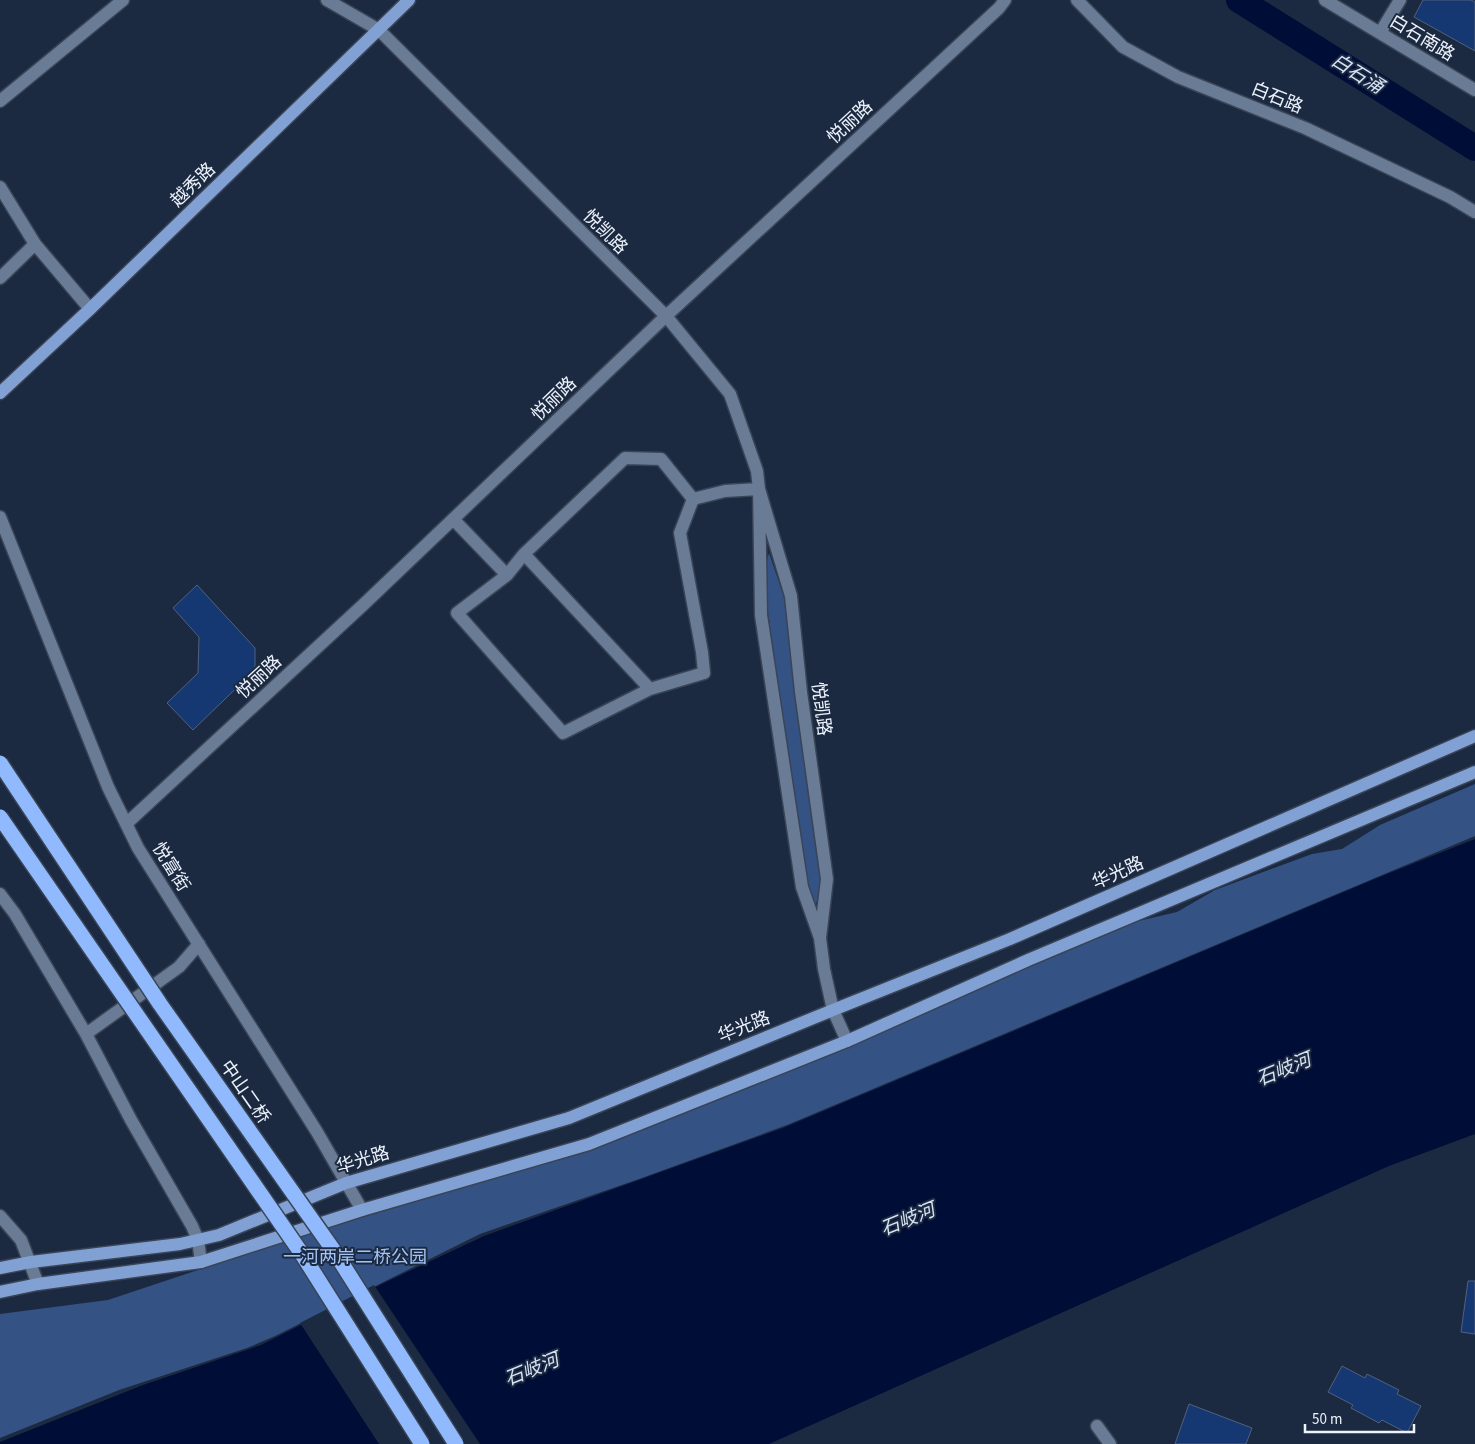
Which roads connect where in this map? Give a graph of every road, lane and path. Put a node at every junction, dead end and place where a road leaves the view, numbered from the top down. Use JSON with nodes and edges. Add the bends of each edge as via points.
{"nodes":[{"id":1,"x":123,"y":0,"type":"edge"},
{"id":2,"x":327,"y":0,"type":"edge"},
{"id":3,"x":409,"y":0,"type":"edge"},
{"id":4,"x":1005,"y":0,"type":"edge"},
{"id":5,"x":1077,"y":0,"type":"edge"},
{"id":6,"x":1326,"y":0,"type":"edge"},
{"id":7,"x":1400,"y":0,"type":"edge"},
{"id":8,"x":378,"y":30,"type":"junction"},
{"id":9,"x":1380,"y":33,"type":"junction"},
{"id":10,"x":1475,"y":90,"type":"edge"},
{"id":11,"x":0,"y":100,"type":"edge"},
{"id":12,"x":0,"y":187,"type":"edge"},
{"id":13,"x":1475,"y":212,"type":"edge"},
{"id":14,"x":35,"y":244,"type":"junction"},
{"id":15,"x":0,"y":278,"type":"edge"},
{"id":16,"x":90,"y":309,"type":"junction"},
{"id":17,"x":666,"y":316,"type":"junction"},
{"id":18,"x":0,"y":393,"type":"edge"},
{"id":19,"x":759,"y":489,"type":"junction"},
{"id":20,"x":693,"y":499,"type":"junction"},
{"id":21,"x":0,"y":517,"type":"edge"},
{"id":22,"x":453,"y":519,"type":"junction"},
{"id":23,"x":524,"y":554,"type":"junction"},
{"id":24,"x":507,"y":575,"type":"junction"},
{"id":25,"x":650,"y":689,"type":"junction"},
{"id":26,"x":1475,"y":736,"type":"edge"},
{"id":27,"x":0,"y":763,"type":"edge"},
{"id":28,"x":1475,"y":772,"type":"edge"},
{"id":29,"x":0,"y":818,"type":"edge"},
{"id":30,"x":126,"y":824,"type":"junction"},
{"id":31,"x":0,"y":894,"type":"edge"},
{"id":32,"x":820,"y":938,"type":"junction"},
{"id":33,"x":199,"y":944,"type":"junction"},
{"id":34,"x":833,"y":1010,"type":"junction"},
{"id":35,"x":86,"y":1034,"type":"junction"},
{"id":36,"x":847,"y":1041,"type":"junction"},
{"id":37,"x":346,"y":1183,"type":"junction"},
{"id":38,"x":362,"y":1210,"type":"junction"},
{"id":39,"x":0,"y":1216,"type":"edge"},
{"id":40,"x":198,"y":1240,"type":"junction"},
{"id":41,"x":31,"y":1262,"type":"junction"},
{"id":42,"x":201,"y":1262,"type":"junction"},
{"id":43,"x":0,"y":1268,"type":"edge"},
{"id":44,"x":38,"y":1284,"type":"junction"},
{"id":45,"x":0,"y":1292,"type":"edge"},
{"id":46,"x":1097,"y":1426,"type":"dead end"},
{"id":47,"x":422,"y":1444,"type":"edge"},
{"id":48,"x":456,"y":1444,"type":"edge"},
{"id":49,"x":1110,"y":1444,"type":"edge"}],
"edges":[{"from":1,"to":11,"type":"street"},
{"from":2,"to":8,"type":"street","name":"悦凯路"},
{"from":3,"to":8,"type":"main road","name":"越秀路"},
{"from":4,"to":17,"type":"street","name":"悦丽路"},
{"from":5,"to":13,"type":"street","name":"白石路","via":[[1123,47],[1178,77],[1304,128]]},
{"from":6,"to":9,"type":"street","name":"白石南路"},
{"from":7,"to":9,"type":"street"},
{"from":8,"to":16,"type":"main road","name":"越秀路"},
{"from":8,"to":17,"type":"street","name":"悦凯路"},
{"from":9,"to":10,"type":"street","name":"白石南路"},
{"from":12,"to":14,"type":"street"},
{"from":14,"to":15,"type":"street"},
{"from":14,"to":16,"type":"street"},
{"from":16,"to":18,"type":"main road","name":"越秀路"},
{"from":17,"to":19,"type":"street","name":"悦凯路","via":[[730,394]]},
{"from":17,"to":22,"type":"street","name":"悦丽路"},
{"from":19,"to":20,"type":"street","via":[[725,491]]},
{"from":19,"to":32,"type":"street","name":"悦凯路","via":[[761,615],[802,887]]},
{"from":19,"to":32,"type":"street","name":"悦凯路","via":[[791,596],[827,880]]},
{"from":20,"to":23,"type":"street","via":[[661,460],[624,458]]},
{"from":20,"to":25,"type":"street","via":[[680,533],[704,673]]},
{"from":21,"to":30,"type":"street","name":"悦富街","via":[[108,787]]},
{"from":22,"to":24,"type":"street"},
{"from":22,"to":30,"type":"street","name":"悦丽路"},
{"from":23,"to":24,"type":"street"},
{"from":23,"to":25,"type":"street"},
{"from":24,"to":25,"type":"street","via":[[457,613],[563,733]]},
{"from":26,"to":34,"type":"main road","name":"华光路","via":[[1010,939]]},
{"from":27,"to":48,"type":"highway","name":"中山二桥","bridge":true,"via":[[160,1004],[334,1251]]},
{"from":28,"to":36,"type":"main road","via":[[1028,960]]},
{"from":29,"to":47,"type":"highway","bridge":true,"via":[[302,1254]]},
{"from":30,"to":33,"type":"street","name":"悦富街"},
{"from":31,"to":35,"type":"street"},
{"from":32,"to":34,"type":"street","name":"悦凯路"},
{"from":33,"to":35,"type":"street","via":[[179,967]]},
{"from":33,"to":37,"type":"street","name":"悦富街"},
{"from":34,"to":36,"type":"street","name":"悦凯路"},
{"from":34,"to":37,"type":"main road","name":"华光路","via":[[569,1118]]},
{"from":35,"to":40,"type":"street"},
{"from":36,"to":38,"type":"main road","via":[[589,1144]]},
{"from":37,"to":38,"type":"street","name":"悦富街"},
{"from":37,"to":40,"type":"main road","name":"华光路","via":[[219,1235]]},
{"from":38,"to":42,"type":"main road"},
{"from":39,"to":41,"type":"street","via":[[21,1240]]},
{"from":40,"to":41,"type":"main road","name":"华光路"},
{"from":40,"to":42,"type":"street"},
{"from":41,"to":43,"type":"main road","name":"华光路"},
{"from":41,"to":44,"type":"street"},
{"from":42,"to":44,"type":"main road"},
{"from":44,"to":45,"type":"main road"},
{"from":46,"to":49,"type":"street"}]}
